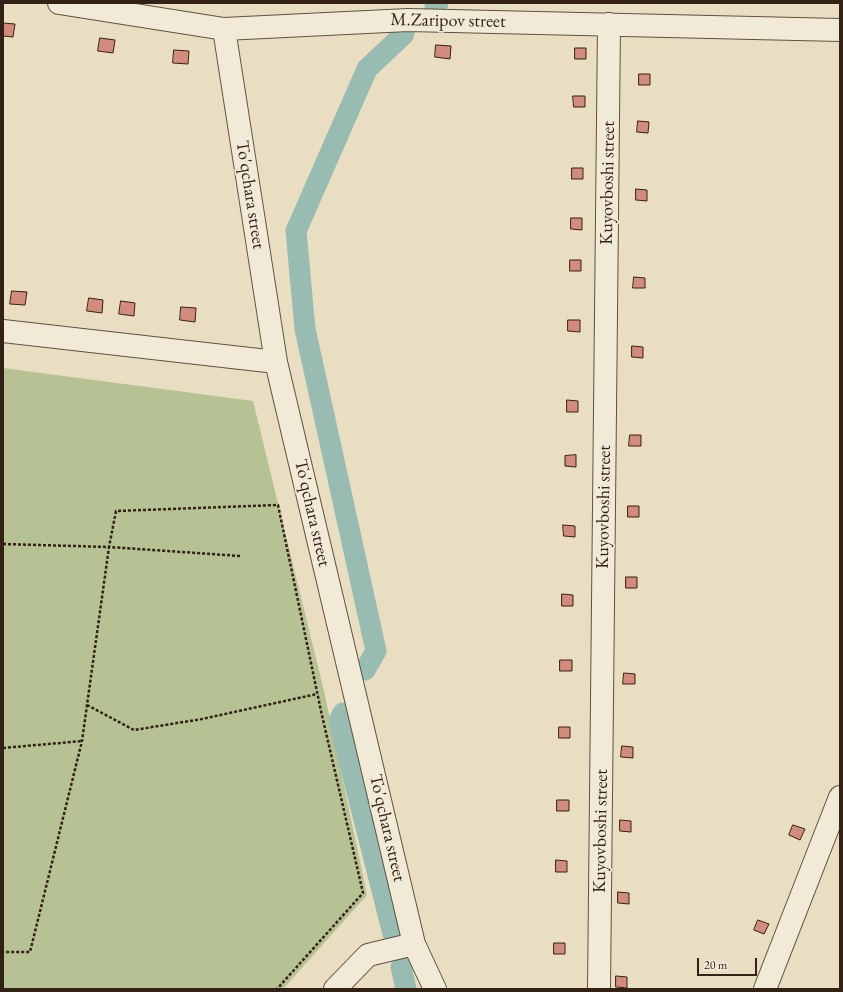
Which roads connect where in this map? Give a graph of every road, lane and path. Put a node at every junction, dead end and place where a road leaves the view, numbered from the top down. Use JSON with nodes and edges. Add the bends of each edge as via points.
{"nodes":[{"id":1,"x":59,"y":3,"type":"edge"},
{"id":2,"x":414,"y":11,"type":"edge"},
{"id":3,"x":609,"y":24,"type":"junction"},
{"id":4,"x":224,"y":29,"type":"junction"},
{"id":5,"x":840,"y":30,"type":"edge"},
{"id":6,"x":3,"y":331,"type":"edge"},
{"id":7,"x":276,"y":362,"type":"junction"},
{"id":8,"x":3,"y":544,"type":"edge"},
{"id":9,"x":109,"y":547,"type":"junction"},
{"id":10,"x":240,"y":556,"type":"dead end"},
{"id":11,"x":317,"y":694,"type":"junction"},
{"id":12,"x":87,"y":705,"type":"junction"},
{"id":13,"x":82,"y":741,"type":"junction"},
{"id":14,"x":3,"y":748,"type":"edge"},
{"id":15,"x":840,"y":796,"type":"edge"},
{"id":16,"x":414,"y":944,"type":"junction"},
{"id":17,"x":3,"y":952,"type":"edge"},
{"id":18,"x":276,"y":989,"type":"edge"},
{"id":19,"x":334,"y":989,"type":"edge"},
{"id":20,"x":435,"y":989,"type":"edge"},
{"id":21,"x":599,"y":989,"type":"edge"},
{"id":22,"x":765,"y":989,"type":"edge"}],
"edges":[{"from":1,"to":4,"type":"street","name":"M.Zaripov street"},
{"from":2,"to":3,"type":"street","name":"M.Zaripov street"},
{"from":2,"to":4,"type":"street","name":"M.Zaripov street"},
{"from":3,"to":5,"type":"street","name":"M.Zaripov street"},
{"from":3,"to":21,"type":"street","name":"Kuyovboshi street"},
{"from":4,"to":7,"type":"street","name":"To'qchara street"},
{"from":6,"to":7,"type":"street"},
{"from":7,"to":16,"type":"street","name":"To'qchara street"},
{"from":8,"to":9,"type":"path"},
{"from":9,"to":10,"type":"path"},
{"from":9,"to":11,"type":"path","via":[[116,511],[278,505]]},
{"from":9,"to":12,"type":"path"},
{"from":11,"to":12,"type":"path","via":[[202,719],[134,730]]},
{"from":11,"to":18,"type":"path","via":[[363,893]]},
{"from":12,"to":13,"type":"path"},
{"from":13,"to":14,"type":"path"},
{"from":13,"to":17,"type":"path","via":[[30,952]]},
{"from":15,"to":22,"type":"street"},
{"from":16,"to":19,"type":"street","via":[[368,955]]},
{"from":16,"to":20,"type":"street","name":"To'qchara street"}]}
